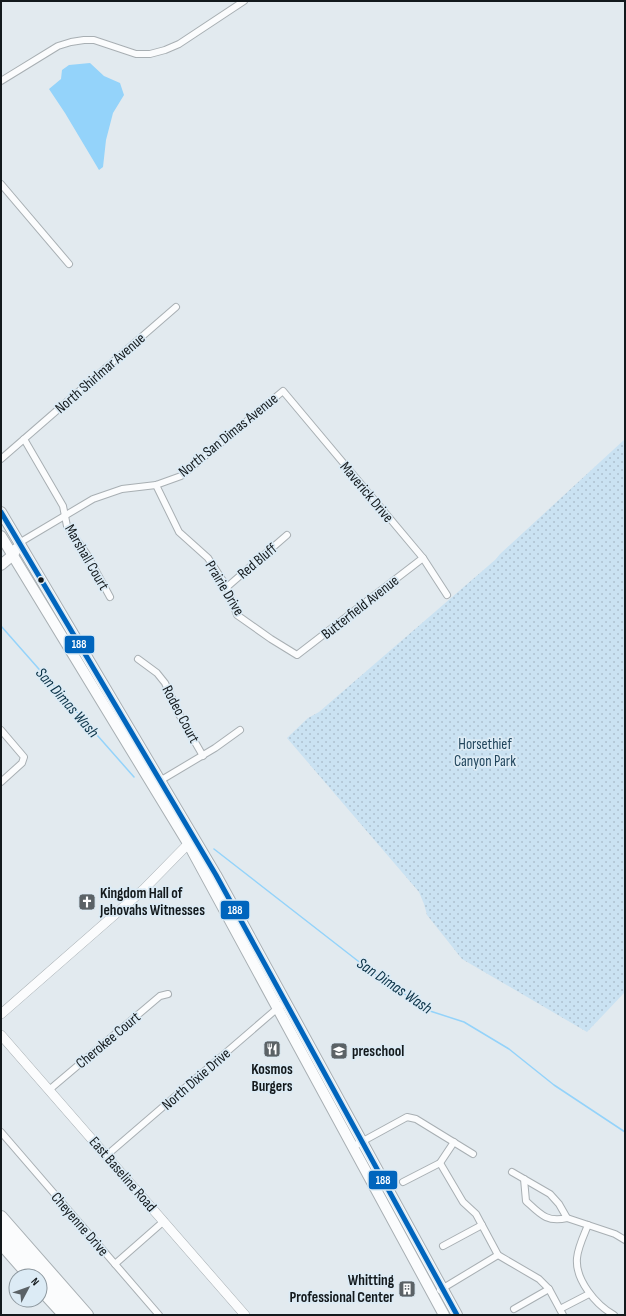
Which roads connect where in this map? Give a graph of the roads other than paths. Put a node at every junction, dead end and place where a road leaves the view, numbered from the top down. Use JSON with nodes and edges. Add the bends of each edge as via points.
{"nodes":[{"id":1,"x":244,"y":1,"type":"edge"},
{"id":2,"x":1,"y":81,"type":"edge"},
{"id":3,"x":1,"y":184,"type":"edge"},
{"id":4,"x":69,"y":264,"type":"dead end"},
{"id":5,"x":176,"y":307,"type":"dead end"},
{"id":6,"x":283,"y":391,"type":"joint"},
{"id":7,"x":24,"y":439,"type":"junction"},
{"id":8,"x":1,"y":459,"type":"edge"},
{"id":9,"x":156,"y":486,"type":"junction"},
{"id":10,"x":1,"y":512,"type":"edge"},
{"id":11,"x":64,"y":516,"type":"junction"},
{"id":12,"x":287,"y":535,"type":"dead end"},
{"id":13,"x":1,"y":536,"type":"edge"},
{"id":14,"x":19,"y":543,"type":"junction"},
{"id":15,"x":4,"y":549,"type":"edge"},
{"id":16,"x":13,"y":555,"type":"junction"},
{"id":17,"x":423,"y":558,"type":"junction"},
{"id":18,"x":1,"y":565,"type":"edge"},
{"id":19,"x":226,"y":587,"type":"junction"},
{"id":20,"x":447,"y":595,"type":"dead end"},
{"id":21,"x":110,"y":597,"type":"dead end"},
{"id":22,"x":297,"y":655,"type":"joint"},
{"id":23,"x":138,"y":659,"type":"dead end"},
{"id":24,"x":1,"y":730,"type":"edge"},
{"id":25,"x":240,"y":730,"type":"dead end"},
{"id":26,"x":203,"y":756,"type":"junction"},
{"id":27,"x":1,"y":782,"type":"edge"},
{"id":28,"x":157,"y":783,"type":"junction"},
{"id":29,"x":191,"y":842,"type":"junction"},
{"id":30,"x":168,"y":994,"type":"dead end"},
{"id":31,"x":281,"y":1004,"type":"junction"},
{"id":32,"x":1,"y":1014,"type":"edge"},
{"id":33,"x":1,"y":1035,"type":"edge"},
{"id":34,"x":49,"y":1090,"type":"junction"},
{"id":35,"x":1,"y":1132,"type":"edge"},
{"id":36,"x":454,"y":1142,"type":"junction"},
{"id":37,"x":358,"y":1144,"type":"junction"},
{"id":38,"x":473,"y":1154,"type":"dead end"},
{"id":39,"x":107,"y":1156,"type":"junction"},
{"id":40,"x":440,"y":1163,"type":"junction"},
{"id":41,"x":512,"y":1172,"type":"dead end"},
{"id":42,"x":524,"y":1179,"type":"junction"},
{"id":43,"x":403,"y":1182,"type":"dead end"},
{"id":44,"x":1,"y":1217,"type":"edge"},
{"id":45,"x":567,"y":1218,"type":"junction"},
{"id":46,"x":164,"y":1221,"type":"junction"},
{"id":47,"x":482,"y":1225,"type":"junction"},
{"id":48,"x":588,"y":1225,"type":"junction"},
{"id":49,"x":1,"y":1230,"type":"edge"},
{"id":50,"x":625,"y":1240,"type":"edge"},
{"id":51,"x":1,"y":1243,"type":"edge"},
{"id":52,"x":443,"y":1246,"type":"dead end"},
{"id":53,"x":1,"y":1253,"type":"edge"},
{"id":54,"x":498,"y":1254,"type":"junction"},
{"id":55,"x":115,"y":1264,"type":"junction"},
{"id":56,"x":15,"y":1268,"type":"edge"},
{"id":57,"x":23,"y":1268,"type":"edge"},
{"id":58,"x":443,"y":1288,"type":"junction"},
{"id":59,"x":549,"y":1289,"type":"junction"},
{"id":60,"x":433,"y":1294,"type":"junction"},
{"id":61,"x":589,"y":1294,"type":"junction"},
{"id":62,"x":48,"y":1297,"type":"edge"},
{"id":63,"x":48,"y":1306,"type":"edge"},
{"id":64,"x":514,"y":1309,"type":"dead end"},
{"id":65,"x":562,"y":1312,"type":"edge"},
{"id":66,"x":56,"y":1315,"type":"edge"},
{"id":67,"x":62,"y":1315,"type":"edge"},
{"id":68,"x":75,"y":1315,"type":"edge"},
{"id":69,"x":87,"y":1315,"type":"edge"},
{"id":70,"x":159,"y":1315,"type":"edge"},
{"id":71,"x":245,"y":1315,"type":"edge"},
{"id":72,"x":444,"y":1315,"type":"edge"},
{"id":73,"x":457,"y":1315,"type":"edge"},
{"id":74,"x":614,"y":1315,"type":"edge"}],
"edges":[{"from":1,"to":2,"type":"street","via":[[179,44],[165,50],[136,54],[94,40],[71,42],[58,46]]},
{"from":3,"to":4,"type":"street"},
{"from":5,"to":7,"type":"street","name":"North Shirlmar Avenue"},
{"from":6,"to":9,"type":"street","name":"North San Dimas Avenue","via":[[181,476]]},
{"from":6,"to":17,"type":"street","name":"Maverick Drive"},
{"from":7,"to":8,"type":"street","name":"North Shirlmar Avenue"},
{"from":7,"to":11,"type":"street","via":[[63,506]]},
{"from":9,"to":11,"type":"street","name":"North San Dimas Avenue","via":[[122,489],[93,499]]},
{"from":9,"to":19,"type":"street","name":"Prairie Drive","via":[[179,532],[208,558]]},
{"from":10,"to":14,"type":"main road"},
{"from":11,"to":14,"type":"street","name":"North San Dimas Avenue"},
{"from":11,"to":21,"type":"street","name":"Marshall Court","via":[[67,526],[86,553]]},
{"from":12,"to":19,"type":"street","name":"Red Bluff"},
{"from":13,"to":15,"type":"main road"},
{"from":14,"to":15,"type":"main road","name":"North San Dimas Avenue"},
{"from":14,"to":16,"type":"main road"},
{"from":14,"to":28,"type":"main road"},
{"from":15,"to":16,"type":"main road"},
{"from":16,"to":18,"type":"main road"},
{"from":16,"to":28,"type":"main road"},
{"from":17,"to":20,"type":"street","name":"Maverick Drive"},
{"from":17,"to":22,"type":"street","name":"Butterfield Avenue"},
{"from":19,"to":22,"type":"street","name":"Prairie Drive","via":[[238,615]]},
{"from":23,"to":26,"type":"street","name":"Rodeo Court","via":[[157,673],[165,683]]},
{"from":24,"to":27,"type":"street","via":[[24,757],[22,763]]},
{"from":25,"to":26,"type":"street"},
{"from":26,"to":28,"type":"street"},
{"from":28,"to":29,"type":"main road"},
{"from":29,"to":31,"type":"main road","via":[[240,918]]},
{"from":29,"to":32,"type":"main road","via":[[138,894]]},
{"from":30,"to":34,"type":"street","name":"Cherokee Court","via":[[160,996]]},
{"from":31,"to":37,"type":"main road"},
{"from":31,"to":39,"type":"street","name":"North Dixie Drive"},
{"from":33,"to":34,"type":"main road","name":"East Baseline Road"},
{"from":34,"to":39,"type":"main road","name":"East Baseline Road"},
{"from":35,"to":55,"type":"street","name":"Cheyenne Drive"},
{"from":36,"to":37,"type":"street","via":[[416,1119],[407,1117]]},
{"from":36,"to":38,"type":"street"},
{"from":36,"to":40,"type":"street"},
{"from":37,"to":58,"type":"main road"},
{"from":37,"to":60,"type":"main road"},
{"from":39,"to":46,"type":"main road","name":"East Baseline Road"},
{"from":40,"to":43,"type":"street"},
{"from":40,"to":47,"type":"street","via":[[463,1202],[476,1214]]},
{"from":41,"to":42,"type":"street"},
{"from":42,"to":45,"type":"street","via":[[550,1194]]},
{"from":42,"to":45,"type":"street","via":[[526,1201],[535,1210],[550,1219]]},
{"from":44,"to":69,"type":"highway"},
{"from":45,"to":48,"type":"street"},
{"from":46,"to":55,"type":"street"},
{"from":46,"to":71,"type":"main road","name":"East Baseline Road"},
{"from":47,"to":52,"type":"street"},
{"from":47,"to":54,"type":"street"},
{"from":48,"to":50,"type":"street"},
{"from":48,"to":61,"type":"street","via":[[577,1258],[578,1271]]},
{"from":49,"to":68,"type":"highway"},
{"from":51,"to":57,"type":"highway"},
{"from":53,"to":56,"type":"highway"},
{"from":54,"to":58,"type":"street"},
{"from":54,"to":59,"type":"street","via":[[539,1279]]},
{"from":55,"to":70,"type":"street","name":"Cheyenne Drive"},
{"from":58,"to":60,"type":"street"},
{"from":58,"to":73,"type":"main road"},
{"from":59,"to":64,"type":"street"},
{"from":59,"to":65,"type":"street"},
{"from":60,"to":72,"type":"main road"},
{"from":61,"to":65,"type":"street"},
{"from":61,"to":74,"type":"street"},
{"from":62,"to":67,"type":"highway"},
{"from":63,"to":66,"type":"highway"}]}
